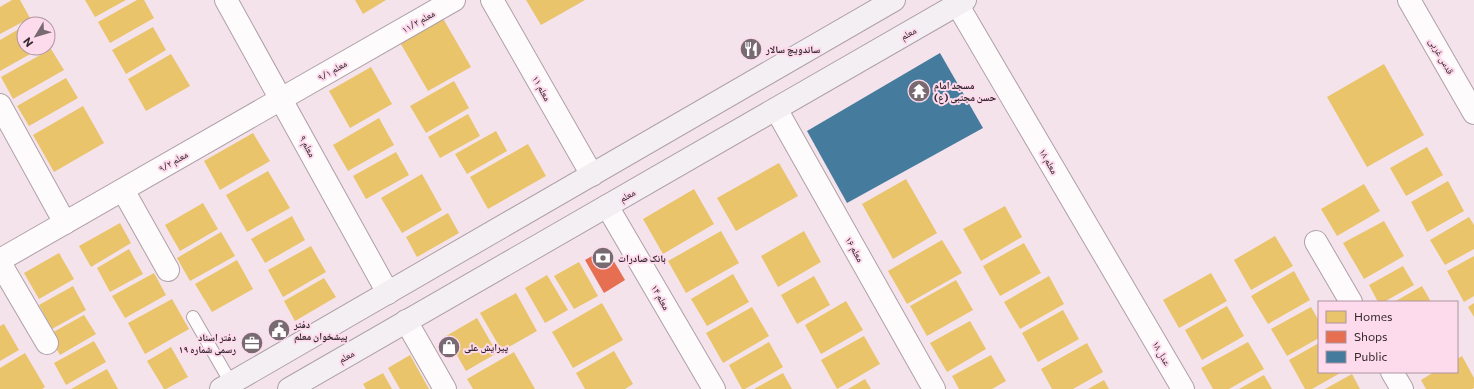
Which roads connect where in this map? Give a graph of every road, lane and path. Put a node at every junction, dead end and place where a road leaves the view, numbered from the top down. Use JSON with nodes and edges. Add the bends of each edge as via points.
{"nodes":[{"id":1,"x":226,"y":0,"type":"edge"},
{"id":2,"x":454,"y":0,"type":"edge"},
{"id":3,"x":492,"y":0,"type":"edge"},
{"id":4,"x":894,"y":0,"type":"edge"},
{"id":5,"x":1409,"y":0,"type":"edge"},
{"id":6,"x":961,"y":2,"type":"edge"},
{"id":7,"x":382,"y":41,"type":"joint"},
{"id":8,"x":282,"y":99,"type":"junction"},
{"id":9,"x":0,"y":105,"type":"edge"},
{"id":10,"x":776,"y":109,"type":"junction"},
{"id":11,"x":1474,"y":113,"type":"edge"},
{"id":12,"x":592,"y":175,"type":"junction"},
{"id":13,"x":123,"y":190,"type":"junction"},
{"id":14,"x":607,"y":206,"type":"junction"},
{"id":15,"x":65,"y":223,"type":"junction"},
{"id":16,"x":1316,"y":242,"type":"dead end"},
{"id":17,"x":0,"y":260,"type":"edge"},
{"id":18,"x":0,"y":263,"type":"edge"},
{"id":19,"x":168,"y":270,"type":"dead end"},
{"id":20,"x":388,"y":292,"type":"junction"},
{"id":21,"x":1350,"y":301,"type":"edge"},
{"id":22,"x":193,"y":317,"type":"dead end"},
{"id":23,"x":1141,"y":318,"type":"joint"},
{"id":24,"x":406,"y":321,"type":"junction"},
{"id":25,"x":47,"y":343,"type":"dead end"},
{"id":26,"x":1393,"y":373,"type":"edge"},
{"id":27,"x":226,"y":386,"type":"edge"},
{"id":28,"x":289,"y":389,"type":"edge"},
{"id":29,"x":445,"y":389,"type":"edge"},
{"id":30,"x":714,"y":389,"type":"edge"},
{"id":31,"x":934,"y":389,"type":"edge"},
{"id":32,"x":1183,"y":389,"type":"edge"},
{"id":33,"x":1402,"y":389,"type":"edge"}],
"edges":[{"from":1,"to":8,"type":"street","name":"معلم ۹"},
{"from":2,"to":7,"type":"street","name":"معلم ۱۱/۲"},
{"from":3,"to":12,"type":"street","name":"معلم ۱۱"},
{"from":4,"to":12,"type":"main road"},
{"from":5,"to":11,"type":"street","name":"قدس غربی"},
{"from":6,"to":10,"type":"main road","name":"معلم"},
{"from":6,"to":23,"type":"street","name":"معلم ۱۸"},
{"from":7,"to":8,"type":"street","name":"معلم ۹/۱"},
{"from":8,"to":13,"type":"street","name":"معلم ۹/۲"},
{"from":8,"to":20,"type":"street","name":"معلم ۹"},
{"from":9,"to":15,"type":"street"},
{"from":10,"to":14,"type":"main road","name":"معلم"},
{"from":10,"to":31,"type":"street","name":"معلم ۱۶‌"},
{"from":12,"to":20,"type":"main road"},
{"from":13,"to":15,"type":"street","name":"معلم ۹/۲"},
{"from":13,"to":19,"type":"street"},
{"from":14,"to":24,"type":"main road","name":"معلم"},
{"from":14,"to":30,"type":"street","name":"معلم ۱۴"},
{"from":15,"to":17,"type":"street","name":"معلم ۹/۲"},
{"from":16,"to":21,"type":"street"},
{"from":18,"to":25,"type":"street"},
{"from":20,"to":27,"type":"main road"},
{"from":22,"to":27,"type":"lane"},
{"from":23,"to":32,"type":"street","name":"عدل ۱۸"},
{"from":24,"to":28,"type":"main road","name":"معلم"},
{"from":24,"to":29,"type":"street"},
{"from":26,"to":33,"type":"street"}]}
